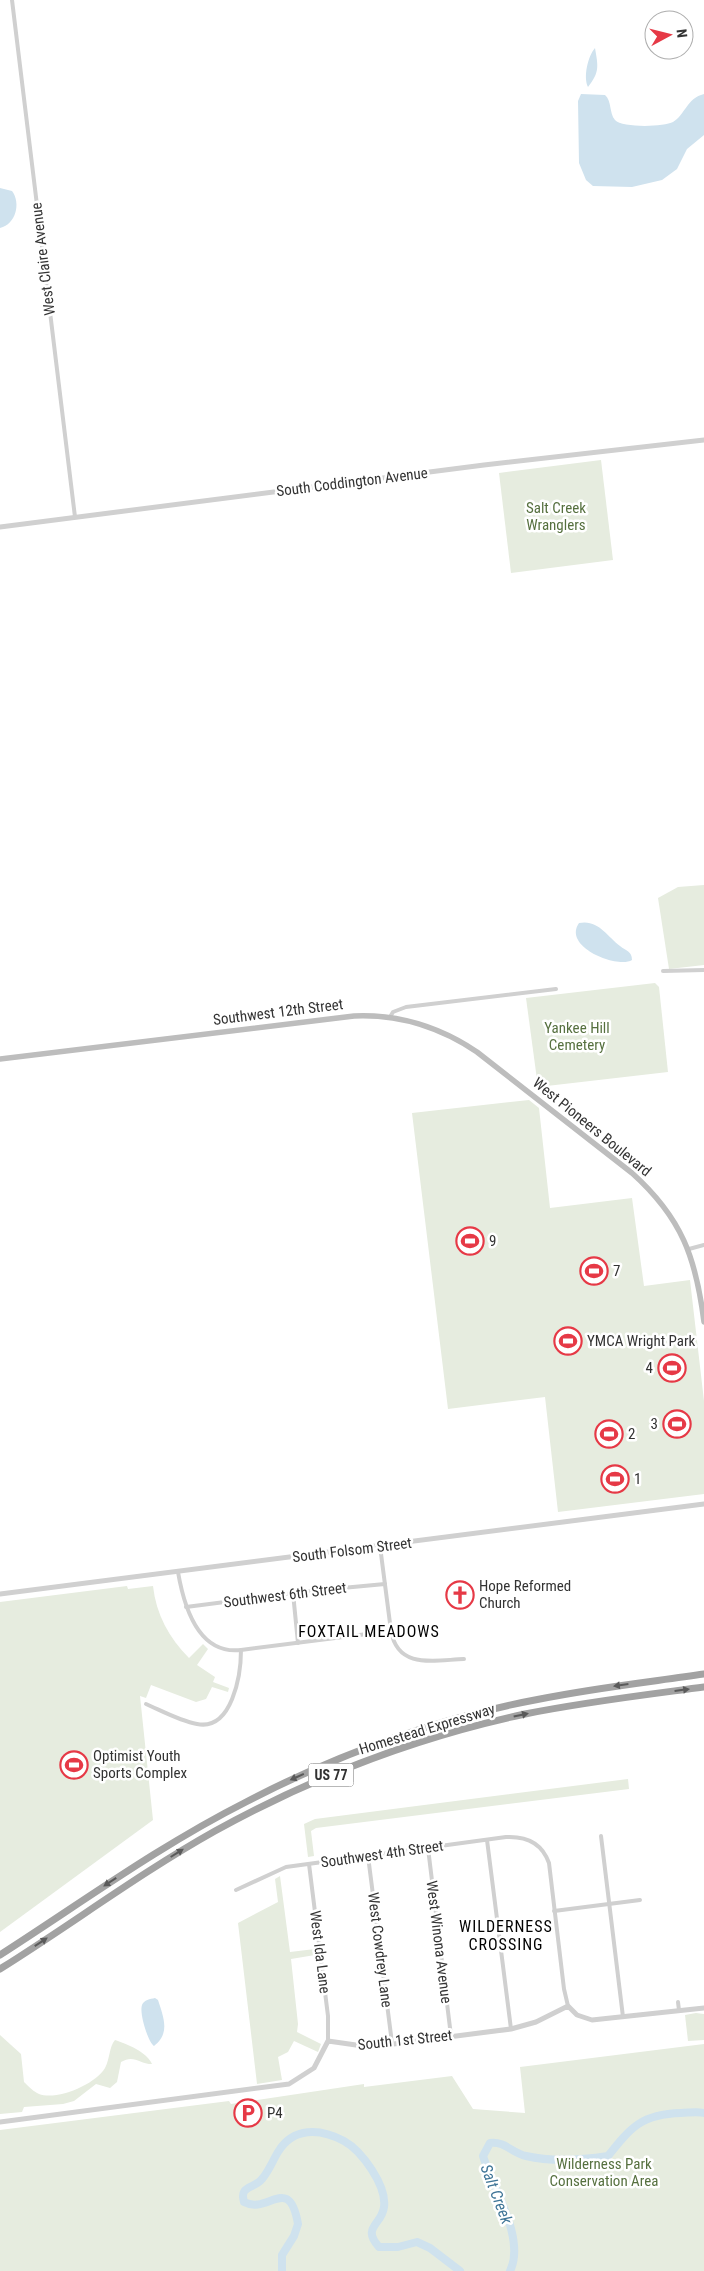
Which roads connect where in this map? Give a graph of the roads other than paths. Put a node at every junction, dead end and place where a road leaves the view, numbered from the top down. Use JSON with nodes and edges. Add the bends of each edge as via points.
{"nodes":[{"id":1,"x":12,"y":0,"type":"edge"},
{"id":2,"x":704,"y":440,"type":"edge"},
{"id":3,"x":75,"y":517,"type":"junction"},
{"id":4,"x":0,"y":527,"type":"edge"},
{"id":5,"x":704,"y":970,"type":"edge"},
{"id":6,"x":663,"y":971,"type":"dead end"},
{"id":7,"x":556,"y":989,"type":"dead end"},
{"id":8,"x":390,"y":1017,"type":"junction"},
{"id":9,"x":0,"y":1059,"type":"edge"},
{"id":10,"x":704,"y":1246,"type":"edge"},
{"id":11,"x":689,"y":1249,"type":"junction"},
{"id":12,"x":704,"y":1322,"type":"edge"},
{"id":13,"x":704,"y":1504,"type":"edge"},
{"id":14,"x":380,"y":1546,"type":"junction"},
{"id":15,"x":178,"y":1572,"type":"junction"},
{"id":16,"x":385,"y":1584,"type":"junction"},
{"id":17,"x":293,"y":1593,"type":"junction"},
{"id":18,"x":0,"y":1594,"type":"edge"},
{"id":19,"x":186,"y":1607,"type":"junction"},
{"id":20,"x":391,"y":1631,"type":"junction"},
{"id":21,"x":298,"y":1643,"type":"junction"},
{"id":22,"x":241,"y":1650,"type":"junction"},
{"id":23,"x":464,"y":1660,"type":"dead end"},
{"id":24,"x":704,"y":1674,"type":"edge"},
{"id":25,"x":704,"y":1687,"type":"edge"},
{"id":26,"x":146,"y":1704,"type":"dead end"},
{"id":27,"x":601,"y":1836,"type":"dead end"},
{"id":28,"x":487,"y":1840,"type":"junction"},
{"id":29,"x":428,"y":1848,"type":"junction"},
{"id":30,"x":368,"y":1856,"type":"junction"},
{"id":31,"x":309,"y":1864,"type":"junction"},
{"id":32,"x":236,"y":1890,"type":"dead end"},
{"id":33,"x":640,"y":1900,"type":"dead end"},
{"id":34,"x":609,"y":1904,"type":"junction"},
{"id":35,"x":554,"y":1911,"type":"junction"},
{"id":36,"x":0,"y":1955,"type":"edge"},
{"id":37,"x":0,"y":1969,"type":"edge"},
{"id":38,"x":678,"y":2002,"type":"dead end"},
{"id":39,"x":568,"y":2006,"type":"junction"},
{"id":40,"x":704,"y":2008,"type":"edge"},
{"id":41,"x":679,"y":2010,"type":"junction"},
{"id":42,"x":623,"y":2017,"type":"junction"},
{"id":43,"x":510,"y":2029,"type":"junction"},
{"id":44,"x":451,"y":2036,"type":"junction"},
{"id":45,"x":328,"y":2041,"type":"junction"},
{"id":46,"x":392,"y":2043,"type":"junction"},
{"id":47,"x":0,"y":2122,"type":"edge"}],
"edges":[{"from":1,"to":3,"type":"street","name":"West Claire Avenue"},
{"from":2,"to":3,"type":"street","name":"South Coddington Avenue","via":[[484,464]]},
{"from":3,"to":4,"type":"street","name":"South Coddington Avenue"},
{"from":5,"to":6,"type":"street"},
{"from":7,"to":8,"type":"street","via":[[406,1007],[393,1012]]},
{"from":8,"to":9,"type":"main road","name":"Southwest 12th Street","via":[[336,1017]]},
{"from":8,"to":11,"type":"main road","name":"West Pioneers Boulevard","via":[[420,1023],[447,1034],[494,1065],[646,1186],[672,1217]]},
{"from":10,"to":11,"type":"street"},
{"from":11,"to":12,"type":"main road","name":"West Pioneers Boulevard","via":[[698,1279]]},
{"from":13,"to":14,"type":"street","name":"South Folsom Street"},
{"from":14,"to":15,"type":"street","name":"South Folsom Street"},
{"from":14,"to":16,"type":"street"},
{"from":15,"to":18,"type":"street","name":"South Folsom Street"},
{"from":15,"to":19,"type":"street"},
{"from":16,"to":17,"type":"street","name":"Southwest 6th Street"},
{"from":16,"to":20,"type":"street"},
{"from":17,"to":19,"type":"street","name":"Southwest 6th Street"},
{"from":17,"to":21,"type":"street"},
{"from":19,"to":22,"type":"street","via":[[212,1645],[227,1651]]},
{"from":20,"to":21,"type":"street"},
{"from":20,"to":23,"type":"street","via":[[398,1648],[410,1658],[419,1661]]},
{"from":21,"to":22,"type":"street"},
{"from":22,"to":26,"type":"street","via":[[239,1677],[233,1696],[216,1721],[198,1724]]},
{"from":24,"to":36,"type":"highway","name":"Homestead Expressway","number":"US 77","one_way":true,"via":[[573,1693],[504,1707],[427,1728],[331,1762],[245,1802],[181,1837]]},
{"from":37,"to":25,"type":"highway","name":"Homestead Expressway","number":"US 77","one_way":true,"via":[[183,1850],[286,1795],[351,1767],[437,1738],[514,1717],[598,1701]]},
{"from":27,"to":34,"type":"street"},
{"from":28,"to":29,"type":"street","name":"Southwest 4th Street"},
{"from":28,"to":35,"type":"street","name":"Southwest 4th Street","via":[[515,1837],[533,1842],[546,1855]]},
{"from":28,"to":43,"type":"street"},
{"from":29,"to":30,"type":"street","name":"Southwest 4th Street"},
{"from":29,"to":44,"type":"street","name":"West Winona Avenue"},
{"from":30,"to":31,"type":"street","name":"Southwest 4th Street"},
{"from":30,"to":46,"type":"street","name":"West Cowdrey Lane"},
{"from":31,"to":32,"type":"street","name":"Southwest 4th Street","via":[[286,1867]]},
{"from":31,"to":45,"type":"street","name":"West Ida Lane","via":[[328,2016]]},
{"from":33,"to":34,"type":"street"},
{"from":34,"to":35,"type":"street"},
{"from":34,"to":42,"type":"street"},
{"from":35,"to":39,"type":"street"},
{"from":38,"to":41,"type":"street"},
{"from":39,"to":42,"type":"street","via":[[584,2019]]},
{"from":39,"to":43,"type":"street","name":"South 1st Street","via":[[536,2022]]},
{"from":40,"to":41,"type":"street"},
{"from":41,"to":42,"type":"street"},
{"from":43,"to":44,"type":"street","name":"South 1st Street"},
{"from":44,"to":46,"type":"street","name":"South 1st Street"},
{"from":45,"to":46,"type":"street","name":"South 1st Street","via":[[362,2047]]},
{"from":45,"to":47,"type":"street","via":[[314,2068],[289,2084]]}]}
